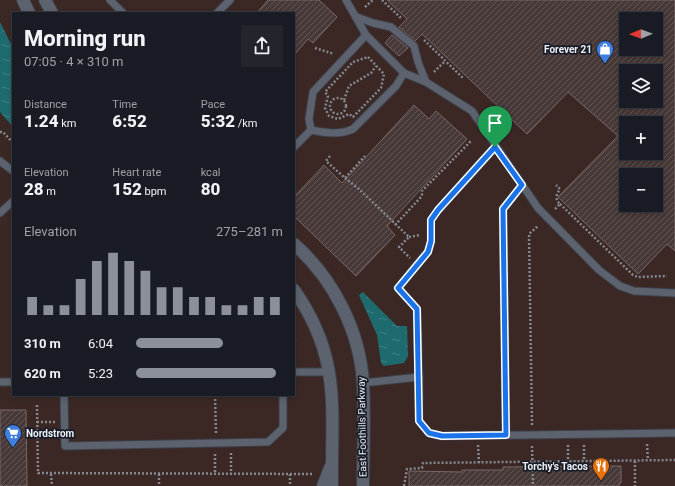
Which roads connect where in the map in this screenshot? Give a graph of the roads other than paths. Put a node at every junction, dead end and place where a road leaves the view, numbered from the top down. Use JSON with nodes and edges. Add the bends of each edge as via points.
{"nodes":[{"id":1,"x":22,"y":0,"type":"edge"},
{"id":2,"x":45,"y":0,"type":"edge"},
{"id":3,"x":110,"y":0,"type":"edge"},
{"id":4,"x":230,"y":0,"type":"edge"},
{"id":5,"x":346,"y":0,"type":"edge"},
{"id":6,"x":28,"y":12,"type":"edge"},
{"id":7,"x":51,"y":12,"type":"edge"},
{"id":8,"x":122,"y":12,"type":"edge"},
{"id":9,"x":218,"y":12,"type":"edge"},
{"id":10,"x":357,"y":16,"type":"junction"},
{"id":11,"x":366,"y":36,"type":"junction"},
{"id":12,"x":404,"y":73,"type":"junction"},
{"id":13,"x":426,"y":82,"type":"junction"},
{"id":14,"x":311,"y":130,"type":"junction"},
{"id":15,"x":295,"y":146,"type":"edge"},
{"id":16,"x":495,"y":147,"type":"junction"},
{"id":17,"x":0,"y":161,"type":"edge"},
{"id":18,"x":12,"y":170,"type":"edge"},
{"id":19,"x":522,"y":185,"type":"junction"},
{"id":20,"x":12,"y":202,"type":"edge"},
{"id":21,"x":0,"y":213,"type":"edge"},
{"id":22,"x":295,"y":245,"type":"edge"},
{"id":23,"x":295,"y":291,"type":"edge"},
{"id":24,"x":675,"y":293,"type":"edge"},
{"id":25,"x":295,"y":372,"type":"edge"},
{"id":26,"x":330,"y":372,"type":"junction"},
{"id":27,"x":419,"y":377,"type":"junction"},
{"id":28,"x":0,"y":382,"type":"edge"},
{"id":29,"x":12,"y":382,"type":"edge"},
{"id":30,"x":363,"y":383,"type":"junction"},
{"id":31,"x":64,"y":396,"type":"edge"},
{"id":32,"x":283,"y":396,"type":"edge"},
{"id":33,"x":675,"y":433,"type":"edge"},
{"id":34,"x":506,"y":435,"type":"junction"},
{"id":35,"x":332,"y":463,"type":"junction"},
{"id":36,"x":364,"y":484,"type":"edge"},
{"id":37,"x":323,"y":486,"type":"edge"},
{"id":38,"x":332,"y":486,"type":"edge"}],
"edges":[{"from":1,"to":6,"type":"street"},
{"from":2,"to":7,"type":"street"},
{"from":3,"to":8,"type":"lane"},
{"from":4,"to":9,"type":"lane"},
{"from":5,"to":10,"type":"lane"},
{"from":10,"to":11,"type":"lane"},
{"from":10,"to":13,"type":"lane","via":[[392,27],[414,46]]},
{"from":11,"to":12,"type":"lane"},
{"from":11,"to":14,"type":"lane","via":[[314,92],[309,118]]},
{"from":12,"to":13,"type":"lane"},
{"from":12,"to":14,"type":"lane","via":[[396,86],[353,129],[345,133]]},
{"from":13,"to":16,"type":"lane","via":[[472,111]]},
{"from":14,"to":15,"type":"lane"},
{"from":16,"to":19,"type":"lane"},
{"from":16,"to":27,"type":"lane","via":[[431,220],[428,252],[398,288],[417,309]]},
{"from":17,"to":18,"type":"lane"},
{"from":19,"to":24,"type":"lane","via":[[546,218],[599,270],[620,286],[634,291]]},
{"from":19,"to":34,"type":"lane","via":[[503,209]]},
{"from":20,"to":21,"type":"lane"},
{"from":22,"to":30,"type":"street","name":"East Foothills Parkway","via":[[316,267],[333,291],[346,317],[356,345]]},
{"from":23,"to":26,"type":"street","via":[[318,330]]},
{"from":25,"to":26,"type":"lane"},
{"from":26,"to":35,"type":"street"},
{"from":27,"to":30,"type":"lane"},
{"from":27,"to":34,"type":"lane","via":[[419,421],[429,433],[442,436]]},
{"from":28,"to":29,"type":"lane"},
{"from":30,"to":36,"type":"street","name":"East Foothills Parkway"},
{"from":31,"to":32,"type":"lane","via":[[66,446],[268,442],[283,428]]},
{"from":33,"to":34,"type":"lane"},
{"from":35,"to":37,"type":"street"},
{"from":35,"to":38,"type":"street"}]}
